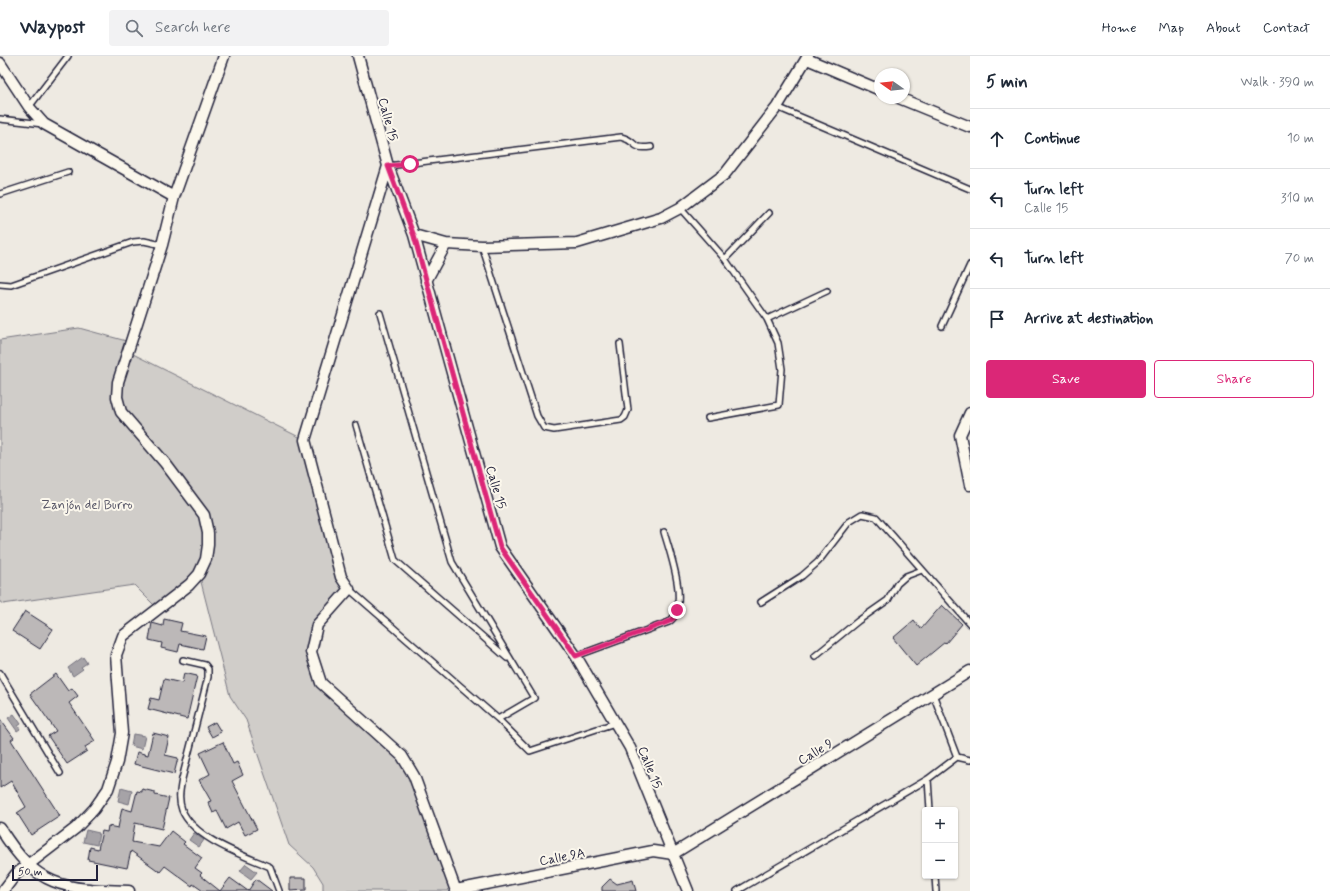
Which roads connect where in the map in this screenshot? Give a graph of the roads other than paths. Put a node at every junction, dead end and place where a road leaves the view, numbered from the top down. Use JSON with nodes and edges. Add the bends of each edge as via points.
{"nodes":[{"id":1,"x":68,"y":56,"type":"edge"},
{"id":2,"x":224,"y":56,"type":"edge"},
{"id":3,"x":358,"y":56,"type":"edge"},
{"id":4,"x":807,"y":58,"type":"edge"},
{"id":5,"x":0,"y":63,"type":"edge"},
{"id":6,"x":874,"y":87,"type":"edge"},
{"id":7,"x":910,"y":102,"type":"edge"},
{"id":8,"x":29,"y":107,"type":"junction"},
{"id":9,"x":777,"y":107,"type":"junction"},
{"id":10,"x":0,"y":119,"type":"edge"},
{"id":11,"x":44,"y":124,"type":"junction"},
{"id":12,"x":970,"y":127,"type":"edge"},
{"id":13,"x":651,"y":147,"type":"dead end"},
{"id":14,"x":388,"y":166,"type":"junction"},
{"id":15,"x":68,"y":172,"type":"dead end"},
{"id":16,"x":970,"y":189,"type":"edge"},
{"id":17,"x":0,"y":194,"type":"edge"},
{"id":18,"x":174,"y":197,"type":"junction"},
{"id":19,"x":680,"y":208,"type":"junction"},
{"id":20,"x":768,"y":213,"type":"dead end"},
{"id":21,"x":414,"y":236,"type":"junction"},
{"id":22,"x":446,"y":244,"type":"junction"},
{"id":23,"x":162,"y":245,"type":"junction"},
{"id":24,"x":482,"y":246,"type":"junction"},
{"id":25,"x":725,"y":259,"type":"junction"},
{"id":26,"x":970,"y":265,"type":"edge"},
{"id":27,"x":426,"y":281,"type":"junction"},
{"id":28,"x":0,"y":284,"type":"edge"},
{"id":29,"x":827,"y":292,"type":"dead end"},
{"id":30,"x":380,"y":313,"type":"dead end"},
{"id":31,"x":767,"y":319,"type":"junction"},
{"id":32,"x":942,"y":326,"type":"dead end"},
{"id":33,"x":620,"y":344,"type":"dead end"},
{"id":34,"x":970,"y":413,"type":"edge"},
{"id":35,"x":708,"y":418,"type":"dead end"},
{"id":36,"x":356,"y":424,"type":"dead end"},
{"id":37,"x":970,"y":485,"type":"edge"},
{"id":38,"x":664,"y":532,"type":"dead end"},
{"id":39,"x":922,"y":570,"type":"junction"},
{"id":40,"x":348,"y":589,"type":"junction"},
{"id":41,"x":761,"y":602,"type":"dead end"},
{"id":42,"x":970,"y":624,"type":"edge"},
{"id":43,"x":576,"y":656,"type":"junction"},
{"id":44,"x":814,"y":656,"type":"dead end"},
{"id":45,"x":183,"y":660,"type":"dead end"},
{"id":46,"x":511,"y":662,"type":"junction"},
{"id":47,"x":970,"y":671,"type":"edge"},
{"id":48,"x":0,"y":674,"type":"edge"},
{"id":49,"x":933,"y":694,"type":"junction"},
{"id":50,"x":498,"y":719,"type":"junction"},
{"id":51,"x":615,"y":723,"type":"junction"},
{"id":52,"x":957,"y":757,"type":"junction"},
{"id":53,"x":970,"y":760,"type":"edge"},
{"id":54,"x":60,"y":773,"type":"dead end"},
{"id":55,"x":928,"y":779,"type":"junction"},
{"id":56,"x":930,"y":807,"type":"edge"},
{"id":57,"x":0,"y":828,"type":"edge"},
{"id":58,"x":673,"y":854,"type":"junction"},
{"id":59,"x":26,"y":865,"type":"junction"},
{"id":60,"x":935,"y":879,"type":"edge"},
{"id":61,"x":456,"y":890,"type":"edge"},
{"id":62,"x":4,"y":891,"type":"edge"},
{"id":63,"x":129,"y":891,"type":"edge"},
{"id":64,"x":279,"y":891,"type":"edge"},
{"id":65,"x":688,"y":891,"type":"edge"},
{"id":66,"x":737,"y":891,"type":"edge"},
{"id":67,"x":936,"y":891,"type":"edge"}],
"edges":[{"from":1,"to":8,"type":"lane"},
{"from":2,"to":18,"type":"street"},
{"from":3,"to":14,"type":"street","name":"Calle 15"},
{"from":4,"to":6,"type":"street"},
{"from":4,"to":9,"type":"street"},
{"from":5,"to":8,"type":"street"},
{"from":7,"to":12,"type":"street"},
{"from":8,"to":11,"type":"street"},
{"from":9,"to":16,"type":"lane"},
{"from":9,"to":19,"type":"street","via":[[725,174]]},
{"from":10,"to":11,"type":"lane"},
{"from":11,"to":18,"type":"street"},
{"from":13,"to":14,"type":"lane","via":[[635,148],[627,139],[621,137]]},
{"from":14,"to":21,"type":"street","name":"Calle 15"},
{"from":14,"to":40,"type":"street","via":[[305,440],[341,577]]},
{"from":15,"to":17,"type":"lane"},
{"from":18,"to":23,"type":"street"},
{"from":19,"to":24,"type":"street","via":[[661,218],[577,242]]},
{"from":19,"to":25,"type":"lane"},
{"from":20,"to":25,"type":"lane"},
{"from":21,"to":22,"type":"street"},
{"from":21,"to":27,"type":"street","name":"Calle 15"},
{"from":22,"to":24,"type":"street"},
{"from":22,"to":27,"type":"street"},
{"from":23,"to":28,"type":"lane","via":[[144,241],[133,242],[11,285]]},
{"from":23,"to":59,"type":"street","via":[[127,351],[118,382],[117,397],[122,412],[204,515],[208,533],[206,559],[199,574],[189,585],[123,636],[116,655],[122,733],[117,762],[108,789],[76,828]]},
{"from":24,"to":33,"type":"lane","via":[[537,416],[544,428],[554,430],[621,420],[625,417],[628,410]]},
{"from":25,"to":31,"type":"lane"},
{"from":26,"to":32,"type":"lane"},
{"from":27,"to":43,"type":"street","name":"Calle 15","via":[[500,547]]},
{"from":29,"to":31,"type":"lane"},
{"from":30,"to":46,"type":"lane","via":[[452,562]]},
{"from":31,"to":35,"type":"lane","via":[[778,342],[781,362],[779,405]]},
{"from":34,"to":37,"type":"street","via":[[960,435]]},
{"from":36,"to":46,"type":"lane","via":[[395,560]]},
{"from":38,"to":43,"type":"lane","via":[[676,575],[677,610],[674,618]]},
{"from":39,"to":41,"type":"lane","via":[[876,517],[862,514],[849,522],[802,576]]},
{"from":39,"to":42,"type":"lane"},
{"from":39,"to":44,"type":"lane","via":[[906,576],[897,584],[888,600]]},
{"from":40,"to":50,"type":"lane"},
{"from":40,"to":61,"type":"street","via":[[317,624],[311,652],[322,683],[402,756],[414,776]]},
{"from":43,"to":51,"type":"street","name":"Calle 15"},
{"from":45,"to":64,"type":"lane","via":[[205,665],[208,677],[182,779],[179,795],[182,810],[196,828],[218,844],[270,867]]},
{"from":46,"to":50,"type":"lane","via":[[534,698]]},
{"from":47,"to":49,"type":"street","name":"Calle 9"},
{"from":48,"to":54,"type":"lane"},
{"from":49,"to":52,"type":"lane"},
{"from":49,"to":58,"type":"street","name":"Calle 9"},
{"from":50,"to":51,"type":"lane","via":[[530,751]]},
{"from":51,"to":58,"type":"street","name":"Calle 15","via":[[630,748]]},
{"from":52,"to":53,"type":"lane"},
{"from":52,"to":55,"type":"lane"},
{"from":55,"to":56,"type":"lane"},
{"from":55,"to":66,"type":"lane"},
{"from":57,"to":59,"type":"street"},
{"from":58,"to":61,"type":"street","name":"Calle 9A","via":[[653,851]]},
{"from":58,"to":65,"type":"street","name":"Calle 15"},
{"from":59,"to":62,"type":"street"},
{"from":59,"to":63,"type":"street","via":[[49,880],[65,886]]},
{"from":60,"to":67,"type":"lane"}]}
